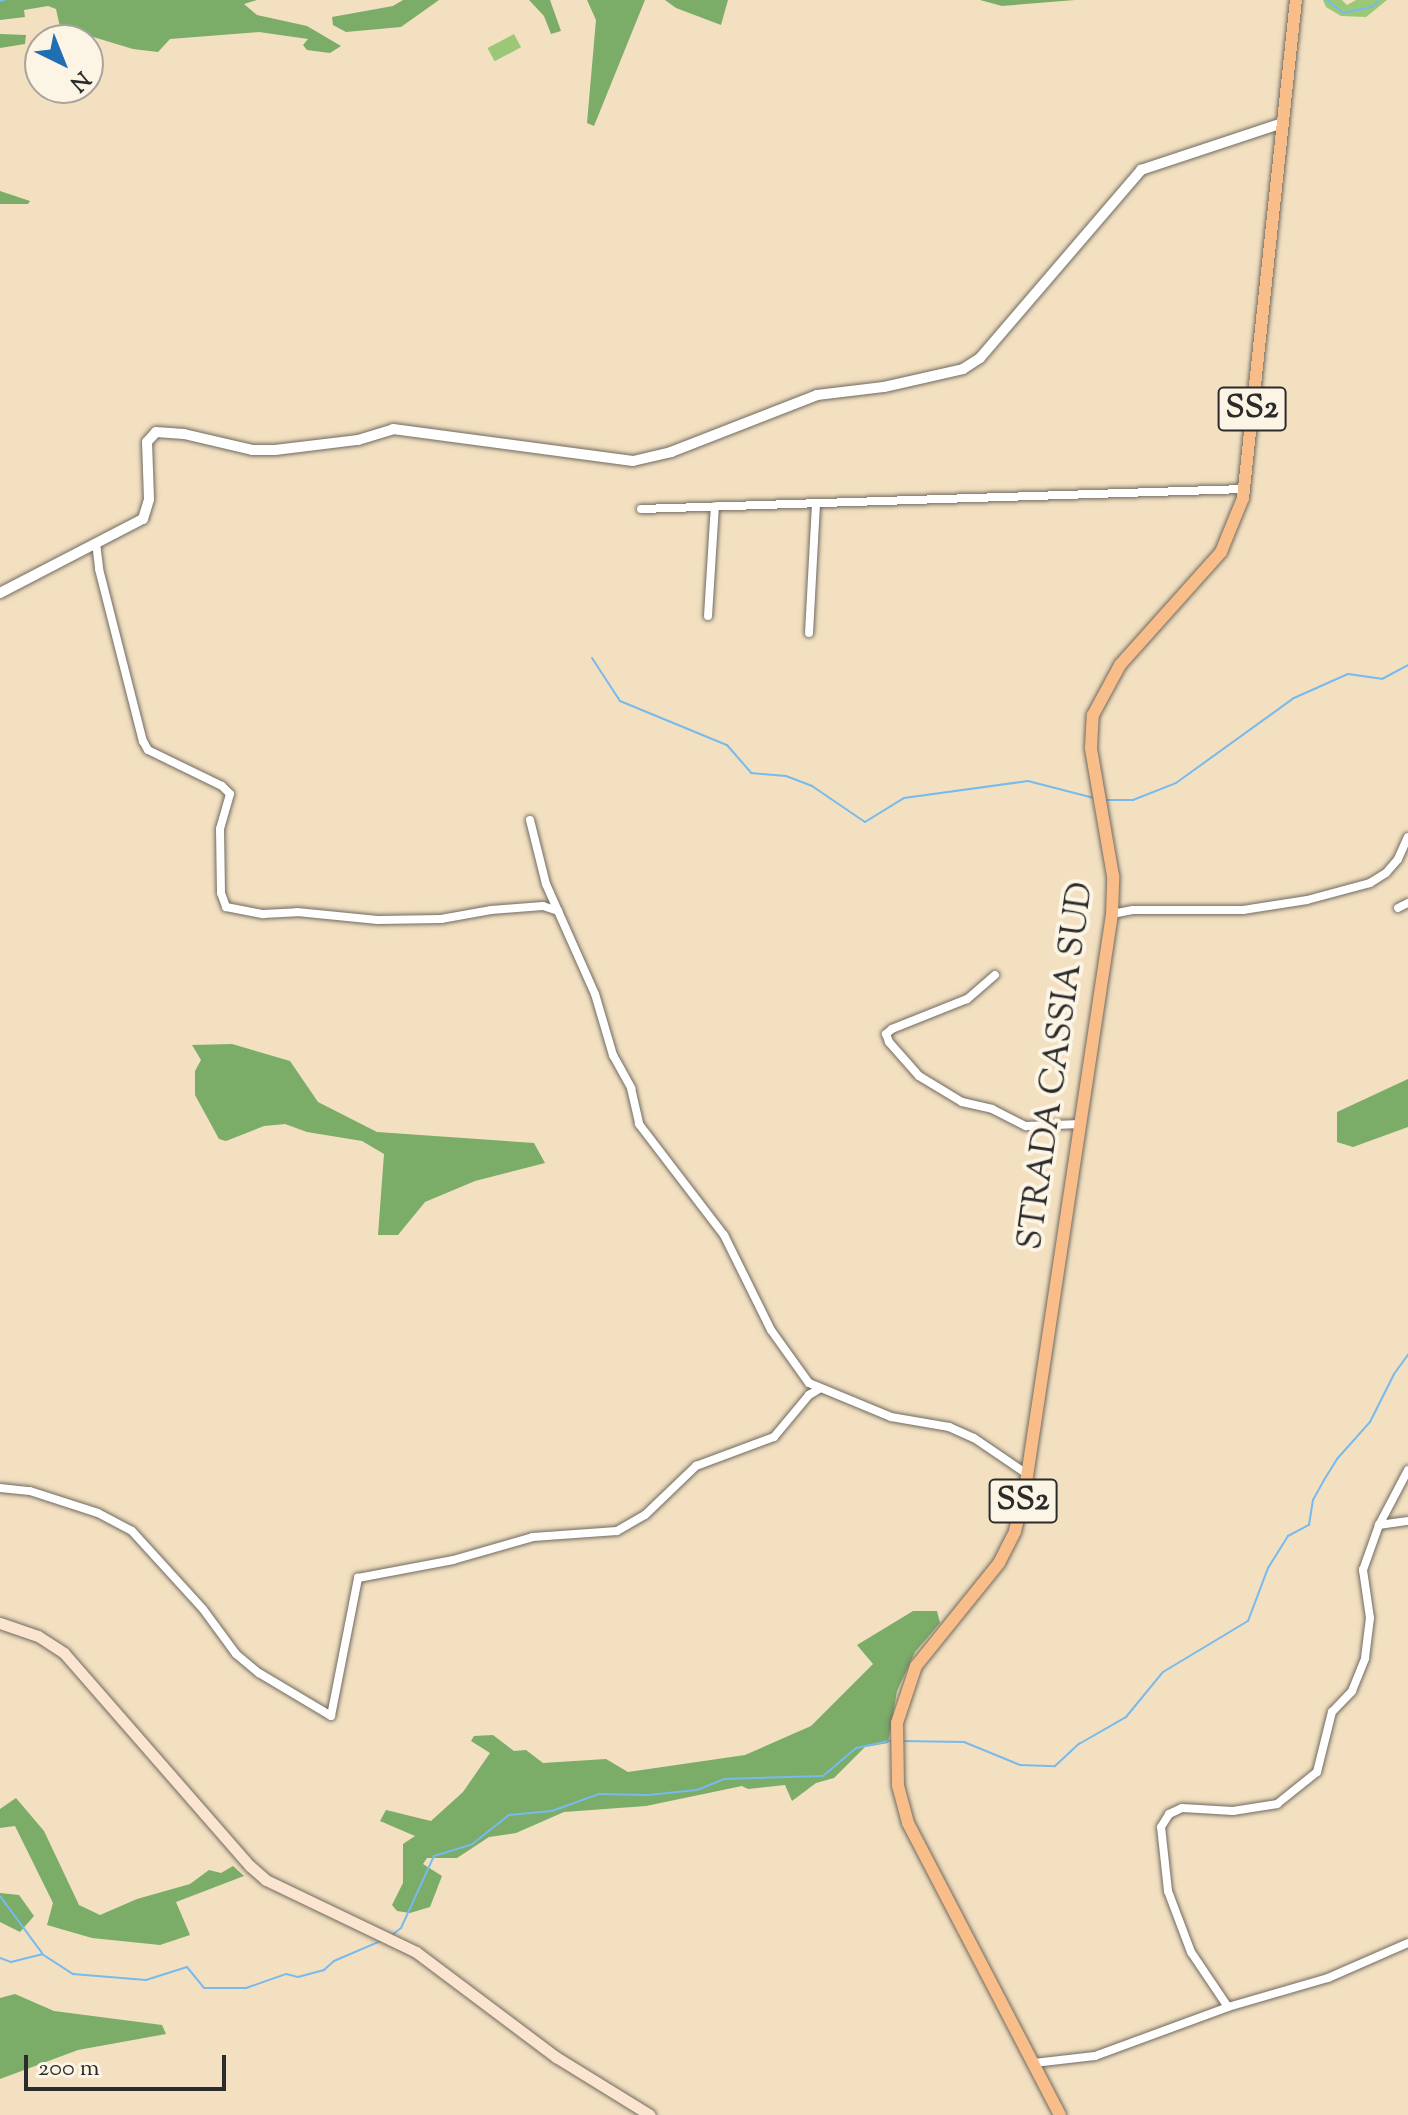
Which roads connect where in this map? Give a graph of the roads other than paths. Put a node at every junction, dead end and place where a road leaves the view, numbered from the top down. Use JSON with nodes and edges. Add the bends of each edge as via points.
{"nodes":[{"id":1,"x":1296,"y":0,"type":"edge"},
{"id":2,"x":1282,"y":123,"type":"junction"},
{"id":3,"x":1244,"y":489,"type":"junction"},
{"id":4,"x":816,"y":503,"type":"junction"},
{"id":5,"x":715,"y":506,"type":"junction"},
{"id":6,"x":641,"y":509,"type":"dead end"},
{"id":7,"x":96,"y":543,"type":"junction"},
{"id":8,"x":0,"y":593,"type":"edge"},
{"id":9,"x":708,"y":616,"type":"dead end"},
{"id":10,"x":809,"y":633,"type":"dead end"},
{"id":11,"x":530,"y":820,"type":"dead end"},
{"id":12,"x":1408,"y":837,"type":"edge"},
{"id":13,"x":1408,"y":903,"type":"edge"},
{"id":14,"x":1398,"y":908,"type":"dead end"},
{"id":15,"x":559,"y":912,"type":"junction"},
{"id":16,"x":1112,"y":914,"type":"junction"},
{"id":17,"x":995,"y":975,"type":"dead end"},
{"id":18,"x":1081,"y":1124,"type":"junction"},
{"id":19,"x":819,"y":1389,"type":"junction"},
{"id":20,"x":1408,"y":1470,"type":"edge"},
{"id":21,"x":1027,"y":1474,"type":"junction"},
{"id":22,"x":0,"y":1488,"type":"edge"},
{"id":23,"x":1408,"y":1521,"type":"edge"},
{"id":24,"x":1379,"y":1525,"type":"junction"},
{"id":25,"x":0,"y":1623,"type":"edge"},
{"id":26,"x":1408,"y":1943,"type":"edge"},
{"id":27,"x":1228,"y":2007,"type":"junction"},
{"id":28,"x":1034,"y":2063,"type":"junction"},
{"id":29,"x":650,"y":2115,"type":"edge"},
{"id":30,"x":1060,"y":2115,"type":"edge"}],
"edges":[{"from":1,"to":2,"type":"main road","name":"STRADA CASSIA SUD","number":"SS2"},
{"from":2,"to":3,"type":"main road","name":"STRADA CASSIA SUD","number":"SS2"},
{"from":2,"to":7,"type":"street","via":[[1141,170],[980,358],[963,369],[817,395],[671,452],[633,461],[393,429],[358,440],[275,450],[156,432],[147,442],[149,510],[132,527]]},
{"from":3,"to":4,"type":"street"},
{"from":3,"to":16,"type":"main road","name":"STRADA CASSIA SUD","number":"SS2","via":[[1221,552],[1107,684],[1092,724],[1113,876]]},
{"from":4,"to":5,"type":"street"},
{"from":4,"to":10,"type":"street"},
{"from":5,"to":6,"type":"street"},
{"from":5,"to":9,"type":"street"},
{"from":7,"to":8,"type":"street"},
{"from":7,"to":15,"type":"street","via":[[143,741],[148,750],[230,794],[220,829],[226,907],[378,920],[441,919],[543,906]]},
{"from":11,"to":15,"type":"street"},
{"from":12,"to":16,"type":"street","via":[[1398,859],[1370,883],[1307,900],[1243,910]]},
{"from":13,"to":14,"type":"street"},
{"from":15,"to":19,"type":"street","via":[[595,994],[613,1055],[631,1088],[639,1124],[724,1235],[771,1330]]},
{"from":16,"to":18,"type":"main road","name":"STRADA CASSIA SUD","number":"SS2"},
{"from":17,"to":18,"type":"street","via":[[967,999],[886,1034],[919,1076],[962,1102],[1026,1126]]},
{"from":18,"to":21,"type":"main road","name":"STRADA CASSIA SUD","number":"SS2"},
{"from":19,"to":21,"type":"street","via":[[891,1417],[949,1427]]},
{"from":19,"to":22,"type":"street","via":[[774,1437],[696,1466],[645,1515],[617,1531],[533,1537],[453,1560],[358,1578],[331,1716],[236,1654],[132,1531],[98,1513],[30,1491]]},
{"from":20,"to":24,"type":"street"},
{"from":21,"to":28,"type":"main road","name":"STRADA CASSIA SUD","number":"SS2","via":[[1008,1548],[916,1666],[895,1742],[898,1786],[908,1823]]},
{"from":23,"to":24,"type":"street"},
{"from":24,"to":27,"type":"street","via":[[1363,1570],[1370,1618],[1365,1658],[1352,1691],[1332,1712],[1317,1772],[1277,1804],[1233,1811],[1182,1808],[1169,1814],[1161,1827],[1168,1891],[1191,1952]]},
{"from":25,"to":29,"type":"main road","via":[[38,1636],[64,1653],[258,1873],[438,1967],[556,2057]]},
{"from":26,"to":27,"type":"street","via":[[1328,1978]]},
{"from":27,"to":28,"type":"street","via":[[1095,2056]]},
{"from":28,"to":30,"type":"main road","name":"STRADA CASSIA SUD","number":"SS2"}]}
